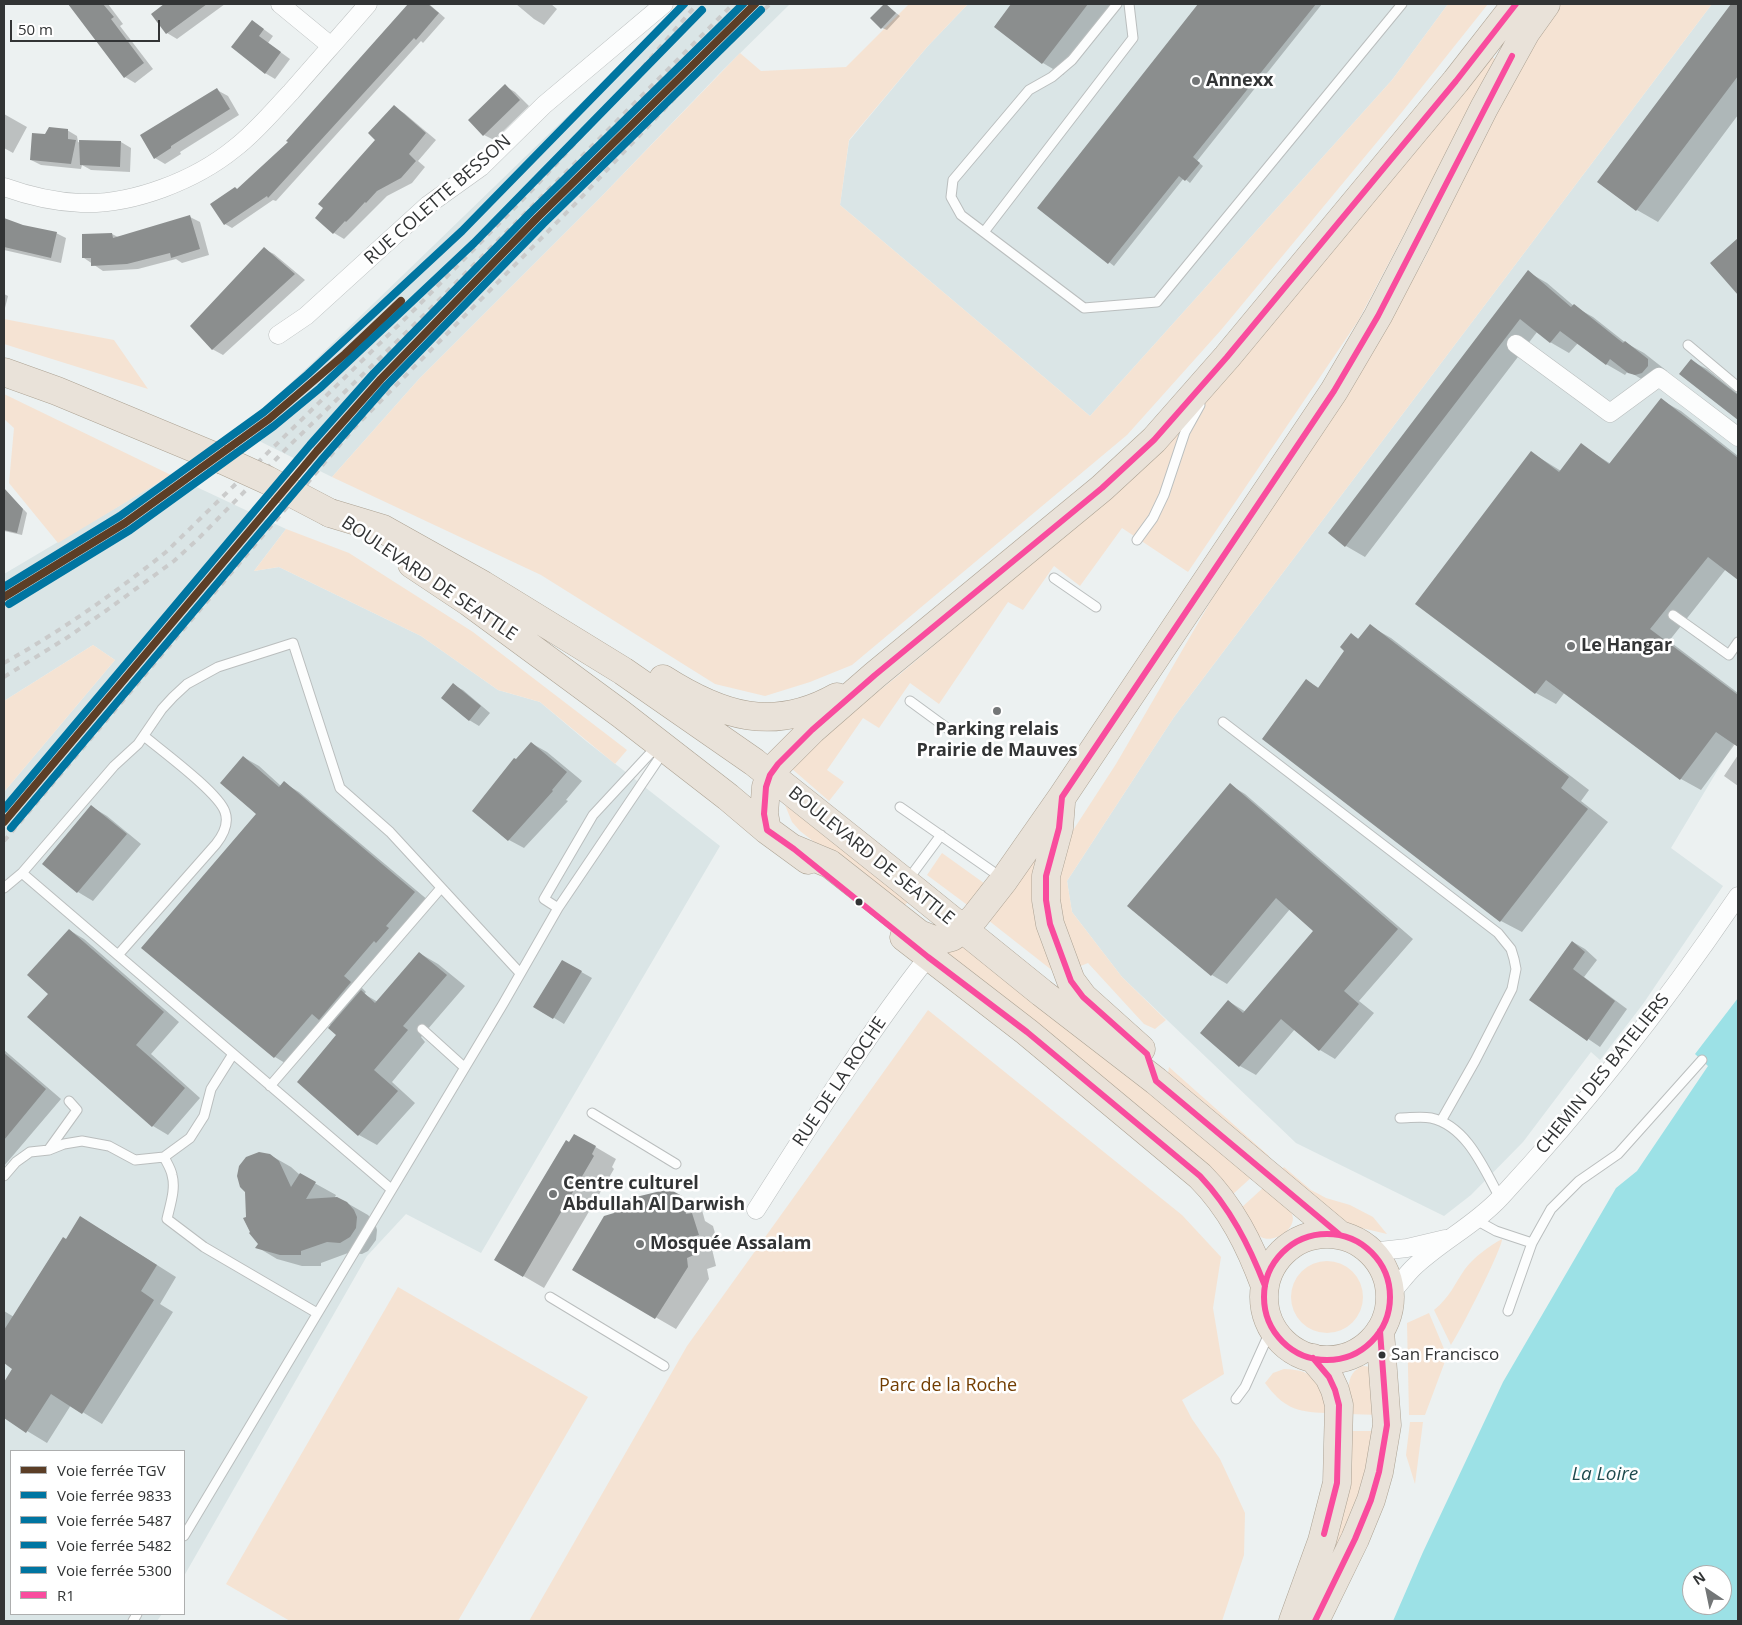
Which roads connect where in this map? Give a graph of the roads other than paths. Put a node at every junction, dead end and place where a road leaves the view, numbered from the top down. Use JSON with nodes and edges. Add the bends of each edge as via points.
{"nodes":[{"id":1,"x":280,"y":4,"type":"edge"},
{"id":2,"x":368,"y":4,"type":"edge"},
{"id":3,"x":664,"y":4,"type":"edge"},
{"id":4,"x":1117,"y":4,"type":"edge"},
{"id":5,"x":1128,"y":4,"type":"edge"},
{"id":6,"x":1402,"y":4,"type":"edge"},
{"id":7,"x":1516,"y":4,"type":"edge"},
{"id":8,"x":1546,"y":4,"type":"edge"},
{"id":9,"x":332,"y":46,"type":"junction"},
{"id":10,"x":4,"y":187,"type":"edge"},
{"id":11,"x":984,"y":232,"type":"junction"},
{"id":12,"x":278,"y":335,"type":"dead end"},
{"id":13,"x":1516,"y":344,"type":"dead end"},
{"id":14,"x":1688,"y":345,"type":"dead end"},
{"id":15,"x":1227,"y":357,"type":"junction"},
{"id":16,"x":4,"y":372,"type":"edge"},
{"id":17,"x":1738,"y":387,"type":"edge"},
{"id":18,"x":1738,"y":437,"type":"edge"},
{"id":19,"x":330,"y":513,"type":"junction"},
{"id":20,"x":1137,"y":540,"type":"dead end"},
{"id":21,"x":1054,"y":578,"type":"dead end"},
{"id":22,"x":483,"y":585,"type":"junction"},
{"id":23,"x":1096,"y":607,"type":"dead end"},
{"id":24,"x":1673,"y":615,"type":"dead end"},
{"id":25,"x":1738,"y":642,"type":"edge"},
{"id":26,"x":875,"y":675,"type":"junction"},
{"id":27,"x":910,"y":701,"type":"dead end"},
{"id":28,"x":1223,"y":722,"type":"dead end"},
{"id":29,"x":706,"y":729,"type":"junction"},
{"id":30,"x":951,"y":731,"type":"dead end"},
{"id":31,"x":144,"y":736,"type":"junction"},
{"id":32,"x":662,"y":746,"type":"junction"},
{"id":33,"x":770,"y":775,"type":"junction"},
{"id":34,"x":1062,"y":797,"type":"junction"},
{"id":35,"x":900,"y":807,"type":"dead end"},
{"id":36,"x":767,"y":830,"type":"junction"},
{"id":37,"x":941,"y":835,"type":"junction"},
{"id":38,"x":794,"y":849,"type":"junction"},
{"id":39,"x":22,"y":873,"type":"junction"},
{"id":40,"x":1004,"y":880,"type":"junction"},
{"id":41,"x":906,"y":883,"type":"junction"},
{"id":42,"x":4,"y":888,"type":"edge"},
{"id":43,"x":440,"y":888,"type":"junction"},
{"id":44,"x":1738,"y":896,"type":"edge"},
{"id":45,"x":558,"y":908,"type":"junction"},
{"id":46,"x":963,"y":930,"type":"junction"},
{"id":47,"x":118,"y":955,"type":"junction"},
{"id":48,"x":928,"y":957,"type":"junction"},
{"id":49,"x":520,"y":973,"type":"junction"},
{"id":50,"x":422,"y":1029,"type":"dead end"},
{"id":51,"x":233,"y":1054,"type":"junction"},
{"id":52,"x":1702,"y":1060,"type":"dead end"},
{"id":53,"x":464,"y":1067,"type":"junction"},
{"id":54,"x":1156,"y":1081,"type":"junction"},
{"id":55,"x":270,"y":1086,"type":"junction"},
{"id":56,"x":69,"y":1101,"type":"dead end"},
{"id":57,"x":592,"y":1113,"type":"dead end"},
{"id":58,"x":1400,"y":1118,"type":"dead end"},
{"id":59,"x":1441,"y":1121,"type":"junction"},
{"id":60,"x":49,"y":1150,"type":"junction"},
{"id":61,"x":164,"y":1157,"type":"junction"},
{"id":62,"x":676,"y":1164,"type":"dead end"},
{"id":63,"x":4,"y":1176,"type":"edge"},
{"id":64,"x":391,"y":1189,"type":"junction"},
{"id":65,"x":1500,"y":1198,"type":"junction"},
{"id":66,"x":756,"y":1210,"type":"dead end"},
{"id":67,"x":1476,"y":1220,"type":"junction"},
{"id":68,"x":1340,"y":1235,"type":"junction"},
{"id":69,"x":1452,"y":1237,"type":"junction"},
{"id":70,"x":1532,"y":1243,"type":"junction"},
{"id":71,"x":1372,"y":1252,"type":"junction"},
{"id":72,"x":1266,"y":1286,"type":"junction"},
{"id":73,"x":1390,"y":1294,"type":"junction"},
{"id":74,"x":550,"y":1297,"type":"dead end"},
{"id":75,"x":1508,"y":1311,"type":"dead end"},
{"id":76,"x":317,"y":1312,"type":"junction"},
{"id":77,"x":1272,"y":1327,"type":"junction"},
{"id":78,"x":1380,"y":1332,"type":"junction"},
{"id":79,"x":1313,"y":1358,"type":"junction"},
{"id":80,"x":664,"y":1366,"type":"dead end"},
{"id":81,"x":1236,"y":1399,"type":"dead end"},
{"id":82,"x":185,"y":1534,"type":"edge"},
{"id":83,"x":1293,"y":1621,"type":"edge"},
{"id":84,"x":1315,"y":1621,"type":"edge"}],
"edges":[{"from":1,"to":9,"type":"street"},
{"from":2,"to":9,"type":"street"},
{"from":3,"to":12,"type":"street","name":"RUE COLETTE BESSON","via":[[544,105],[481,167],[428,205],[306,316]]},
{"from":4,"to":11,"type":"lane","via":[[1072,60],[1029,90],[953,180],[951,198],[961,215]]},
{"from":5,"to":11,"type":"lane","via":[[1133,38]]},
{"from":6,"to":11,"type":"lane","via":[[1157,302],[1084,308]]},
{"from":7,"to":15,"type":"main road"},
{"from":8,"to":34,"type":"main road","via":[[1526,32],[1484,108],[1396,282],[1334,391]]},
{"from":9,"to":10,"type":"street","via":[[236,148],[177,184],[114,200],[83,203],[35,197]]},
{"from":13,"to":18,"type":"street","via":[[1610,413],[1660,377]]},
{"from":14,"to":17,"type":"lane"},
{"from":15,"to":20,"type":"lane","via":[[1185,432],[1164,495]]},
{"from":15,"to":26,"type":"main road","via":[[1154,440],[1102,488]]},
{"from":16,"to":19,"type":"main road","bridge":true,"via":[[182,443],[267,480]]},
{"from":19,"to":22,"type":"main road","name":"BOULEVARD DE SEATTLE","via":[[383,529]]},
{"from":19,"to":32,"type":"main road","name":"BOULEVARD DE SEATTLE","via":[[462,597]]},
{"from":21,"to":23,"type":"lane"},
{"from":22,"to":26,"type":"main road","via":[[540,601],[687,694],[742,716],[766,718],[812,710]]},
{"from":22,"to":29,"type":"main road","name":"BOULEVARD DE SEATTLE","via":[[623,671]]},
{"from":24,"to":25,"type":"lane","via":[[1729,655]]},
{"from":26,"to":33,"type":"main road","via":[[812,730]]},
{"from":27,"to":30,"type":"lane"},
{"from":28,"to":59,"type":"lane","via":[[1498,933],[1511,949],[1516,970],[1512,989]]},
{"from":29,"to":32,"type":"main road","via":[[681,731],[665,739]]},
{"from":29,"to":33,"type":"main road","name":"BOULEVARD DE SEATTLE"},
{"from":31,"to":39,"type":"lane"},
{"from":31,"to":43,"type":"lane","via":[[162,709],[187,684],[218,667],[293,643],[340,788],[390,832]]},
{"from":31,"to":47,"type":"lane","via":[[221,803],[226,822],[216,844]]},
{"from":32,"to":36,"type":"main road","name":"BOULEVARD DE SEATTLE"},
{"from":32,"to":45,"type":"lane"},
{"from":32,"to":45,"type":"lane","via":[[593,815],[544,898]]},
{"from":33,"to":36,"type":"main road","via":[[764,814]]},
{"from":33,"to":41,"type":"main road","name":"BOULEVARD DE SEATTLE"},
{"from":34,"to":40,"type":"main road"},
{"from":34,"to":54,"type":"main road","via":[[1059,828],[1046,876],[1050,924],[1071,981],[1083,996],[1147,1054]]},
{"from":35,"to":37,"type":"lane"},
{"from":36,"to":38,"type":"main road","name":"BOULEVARD DE SEATTLE"},
{"from":37,"to":40,"type":"lane"},
{"from":37,"to":41,"type":"lane"},
{"from":38,"to":46,"type":"main road","name":"BOULEVARD DE SEATTLE","via":[[830,864],[919,934],[937,941],[952,938]]},
{"from":38,"to":48,"type":"main road","name":"BOULEVARD DE SEATTLE"},
{"from":39,"to":42,"type":"lane"},
{"from":39,"to":47,"type":"lane"},
{"from":40,"to":46,"type":"main road"},
{"from":41,"to":46,"type":"main road","name":"BOULEVARD DE SEATTLE"},
{"from":43,"to":49,"type":"lane"},
{"from":43,"to":55,"type":"lane"},
{"from":44,"to":65,"type":"street","name":"CHEMIN DES BATELIERS","via":[[1630,1046]]},
{"from":45,"to":49,"type":"lane"},
{"from":46,"to":54,"type":"main road","name":"BOULEVARD DE SEATTLE"},
{"from":47,"to":51,"type":"lane"},
{"from":48,"to":66,"type":"street","name":"RUE DE LA ROCHE","via":[[832,1092]]},
{"from":48,"to":72,"type":"main road","name":"BOULEVARD DE SEATTLE","via":[[1027,1032],[1200,1176],[1221,1199],[1241,1230]]},
{"from":49,"to":53,"type":"lane"},
{"from":50,"to":53,"type":"lane"},
{"from":51,"to":55,"type":"lane"},
{"from":51,"to":61,"type":"lane","via":[[212,1089],[204,1116],[190,1138]]},
{"from":52,"to":70,"type":"lane","via":[[1618,1154],[1579,1181],[1551,1209]]},
{"from":53,"to":64,"type":"lane"},
{"from":54,"to":68,"type":"main road","name":"BOULEVARD DE SEATTLE"},
{"from":55,"to":64,"type":"lane"},
{"from":56,"to":60,"type":"lane","via":[[77,1110]]},
{"from":57,"to":62,"type":"lane"},
{"from":58,"to":59,"type":"lane","via":[[1430,1117]]},
{"from":59,"to":65,"type":"lane","via":[[1462,1136]]},
{"from":60,"to":61,"type":"lane","via":[[82,1141],[109,1146],[135,1160]]},
{"from":60,"to":63,"type":"lane","via":[[30,1152]]},
{"from":61,"to":76,"type":"lane","via":[[173,1183],[167,1219],[204,1247]]},
{"from":64,"to":76,"type":"lane"},
{"from":65,"to":67,"type":"street","name":"CHEMIN DES BATELIERS"},
{"from":67,"to":69,"type":"street","name":"CHEMIN DES BATELIERS"},
{"from":67,"to":70,"type":"lane","via":[[1496,1232]]},
{"from":68,"to":71,"type":"main road"},
{"from":68,"to":72,"type":"main road","via":[[1312,1236],[1297,1242],[1273,1266]]},
{"from":69,"to":71,"type":"street","name":"CHEMIN DES BATELIERS","via":[[1426,1245]]},
{"from":69,"to":73,"type":"street","name":"CHEMIN DES BATELIERS","via":[[1413,1268]]},
{"from":70,"to":75,"type":"lane"},
{"from":71,"to":73,"type":"main road","via":[[1385,1271]]},
{"from":72,"to":77,"type":"main road","via":[[1267,1314]]},
{"from":73,"to":78,"type":"main road","via":[[1387,1317]]},
{"from":74,"to":80,"type":"lane"},
{"from":76,"to":82,"type":"lane"},
{"from":77,"to":79,"type":"main road","via":[[1289,1347]]},
{"from":77,"to":81,"type":"lane","via":[[1245,1387]]},
{"from":78,"to":79,"type":"main road","via":[[1355,1353],[1335,1359]]},
{"from":78,"to":84,"type":"main road","via":[[1387,1425],[1380,1472],[1355,1539]]},
{"from":79,"to":83,"type":"main road","via":[[1329,1377],[1339,1404],[1337,1483],[1322,1541]]}]}
